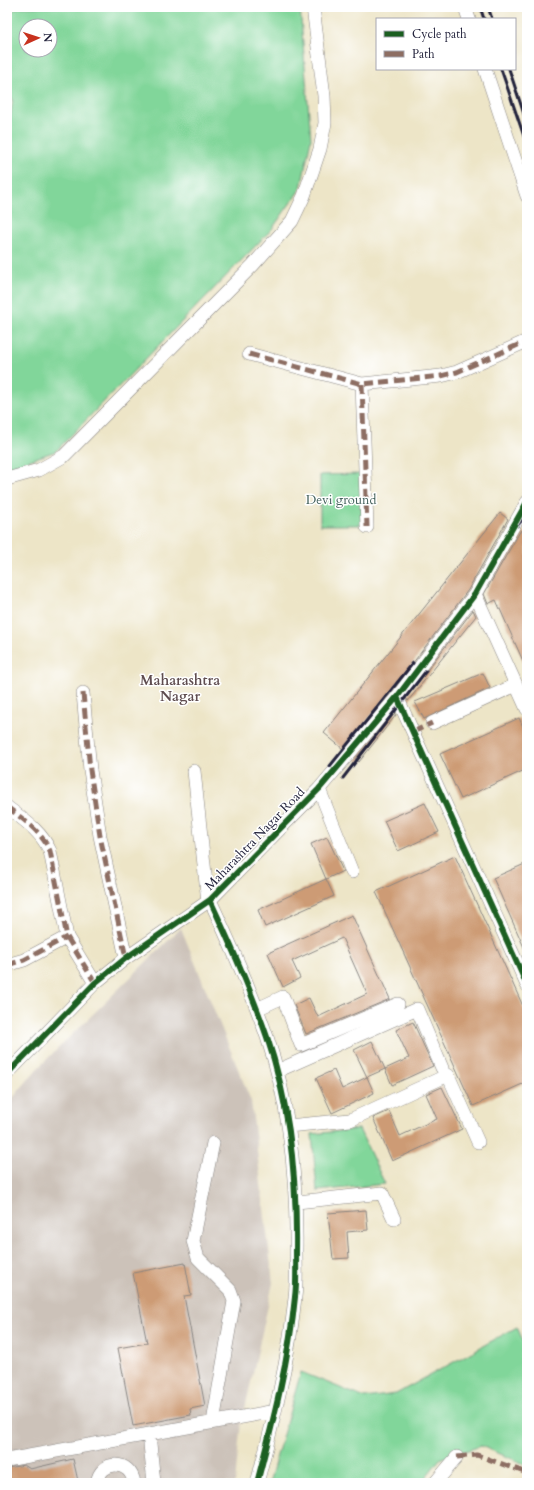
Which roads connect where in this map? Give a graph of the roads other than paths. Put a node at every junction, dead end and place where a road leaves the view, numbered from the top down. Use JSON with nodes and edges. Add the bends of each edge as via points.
{"nodes":[{"id":1,"x":314,"y":7,"type":"edge"},
{"id":2,"x":465,"y":7,"type":"edge"},
{"id":3,"x":469,"y":18,"type":"edge"},
{"id":4,"x":485,"y":70,"type":"edge"},
{"id":5,"x":527,"y":196,"type":"edge"},
{"id":6,"x":527,"y":341,"type":"edge"},
{"id":7,"x":249,"y":354,"type":"dead end"},
{"id":8,"x":362,"y":384,"type":"junction"},
{"id":9,"x":7,"y":479,"type":"edge"},
{"id":10,"x":527,"y":502,"type":"edge"},
{"id":11,"x":367,"y":528,"type":"dead end"},
{"id":12,"x":475,"y":594,"type":"junction"},
{"id":13,"x":516,"y":685,"type":"junction"},
{"id":14,"x":83,"y":693,"type":"dead end"},
{"id":15,"x":398,"y":697,"type":"junction"},
{"id":16,"x":527,"y":709,"type":"edge"},
{"id":17,"x":432,"y":723,"type":"dead end"},
{"id":18,"x":194,"y":770,"type":"dead end"},
{"id":19,"x":319,"y":789,"type":"junction"},
{"id":20,"x":7,"y":807,"type":"edge"},
{"id":21,"x":352,"y":872,"type":"dead end"},
{"id":22,"x":209,"y":901,"type":"junction"},
{"id":23,"x":66,"y":937,"type":"junction"},
{"id":24,"x":126,"y":958,"type":"junction"},
{"id":25,"x":7,"y":965,"type":"edge"},
{"id":26,"x":95,"y":983,"type":"junction"},
{"id":27,"x":527,"y":985,"type":"edge"},
{"id":28,"x":398,"y":1004,"type":"dead end"},
{"id":29,"x":257,"y":1009,"type":"junction"},
{"id":30,"x":442,"y":1068,"type":"dead end"},
{"id":31,"x":277,"y":1071,"type":"junction"},
{"id":32,"x":7,"y":1074,"type":"edge"},
{"id":33,"x":288,"y":1126,"type":"junction"},
{"id":34,"x":478,"y":1142,"type":"dead end"},
{"id":35,"x":213,"y":1143,"type":"dead end"},
{"id":36,"x":297,"y":1202,"type":"junction"},
{"id":37,"x":394,"y":1219,"type":"dead end"},
{"id":38,"x":275,"y":1411,"type":"junction"},
{"id":39,"x":213,"y":1422,"type":"junction"},
{"id":40,"x":149,"y":1434,"type":"junction"},
{"id":41,"x":457,"y":1458,"type":"dead end"},
{"id":42,"x":7,"y":1460,"type":"edge"},
{"id":43,"x":154,"y":1481,"type":"edge"},
{"id":44,"x":134,"y":1482,"type":"edge"},
{"id":45,"x":98,"y":1483,"type":"edge"},
{"id":46,"x":257,"y":1483,"type":"edge"},
{"id":47,"x":435,"y":1483,"type":"edge"}],
"edges":[{"from":1,"to":9,"type":"street","via":[[325,123],[320,149],[304,196],[292,221],[253,265],[64,456],[39,470]]},
{"from":2,"to":3,"type":"street"},
{"from":4,"to":5,"type":"street"},
{"from":6,"to":8,"type":"street","via":[[457,372]]},
{"from":7,"to":8,"type":"street"},
{"from":8,"to":11,"type":"street"},
{"from":10,"to":12,"type":"street","name":"Maharashtra Nagar Road"},
{"from":12,"to":13,"type":"street"},
{"from":12,"to":15,"type":"street","name":"Maharashtra Nagar Road"},
{"from":13,"to":16,"type":"street"},
{"from":13,"to":17,"type":"street"},
{"from":14,"to":24,"type":"street","via":[[90,770],[100,836]]},
{"from":15,"to":19,"type":"street","name":"Maharashtra Nagar Road"},
{"from":15,"to":27,"type":"street"},
{"from":18,"to":22,"type":"street"},
{"from":19,"to":21,"type":"street"},
{"from":19,"to":22,"type":"street","name":"Maharashtra Nagar Road"},
{"from":20,"to":23,"type":"street","via":[[39,832],[48,845]]},
{"from":22,"to":24,"type":"street"},
{"from":22,"to":29,"type":"street","name":"Maharashtra Nagar Road","via":[[244,974]]},
{"from":23,"to":25,"type":"street","via":[[24,960]]},
{"from":23,"to":26,"type":"street"},
{"from":24,"to":26,"type":"street"},
{"from":26,"to":32,"type":"street"},
{"from":28,"to":29,"type":"street","via":[[301,1045],[284,996]]},
{"from":29,"to":31,"type":"street","name":"Maharashtra Nagar Road"},
{"from":30,"to":31,"type":"street","via":[[417,1009]]},
{"from":31,"to":33,"type":"street","name":"Maharashtra Nagar Road"},
{"from":33,"to":34,"type":"street","via":[[350,1120],[448,1075]]},
{"from":33,"to":36,"type":"street","name":"Maharashtra Nagar Road"},
{"from":35,"to":39,"type":"street","via":[[193,1241],[198,1258],[230,1290],[234,1301]]},
{"from":36,"to":37,"type":"street","via":[[382,1193]]},
{"from":36,"to":38,"type":"street","name":"Maharashtra Nagar Road","via":[[295,1296],[282,1383]]},
{"from":38,"to":39,"type":"street"},
{"from":38,"to":46,"type":"street","name":"Maharashtra Nagar Road"},
{"from":39,"to":40,"type":"street"},
{"from":40,"to":42,"type":"street"},
{"from":40,"to":43,"type":"street"},
{"from":41,"to":47,"type":"street"},
{"from":43,"to":44,"type":"street"},
{"from":44,"to":45,"type":"street","via":[[130,1471],[117,1464],[104,1469],[99,1475]]}]}
